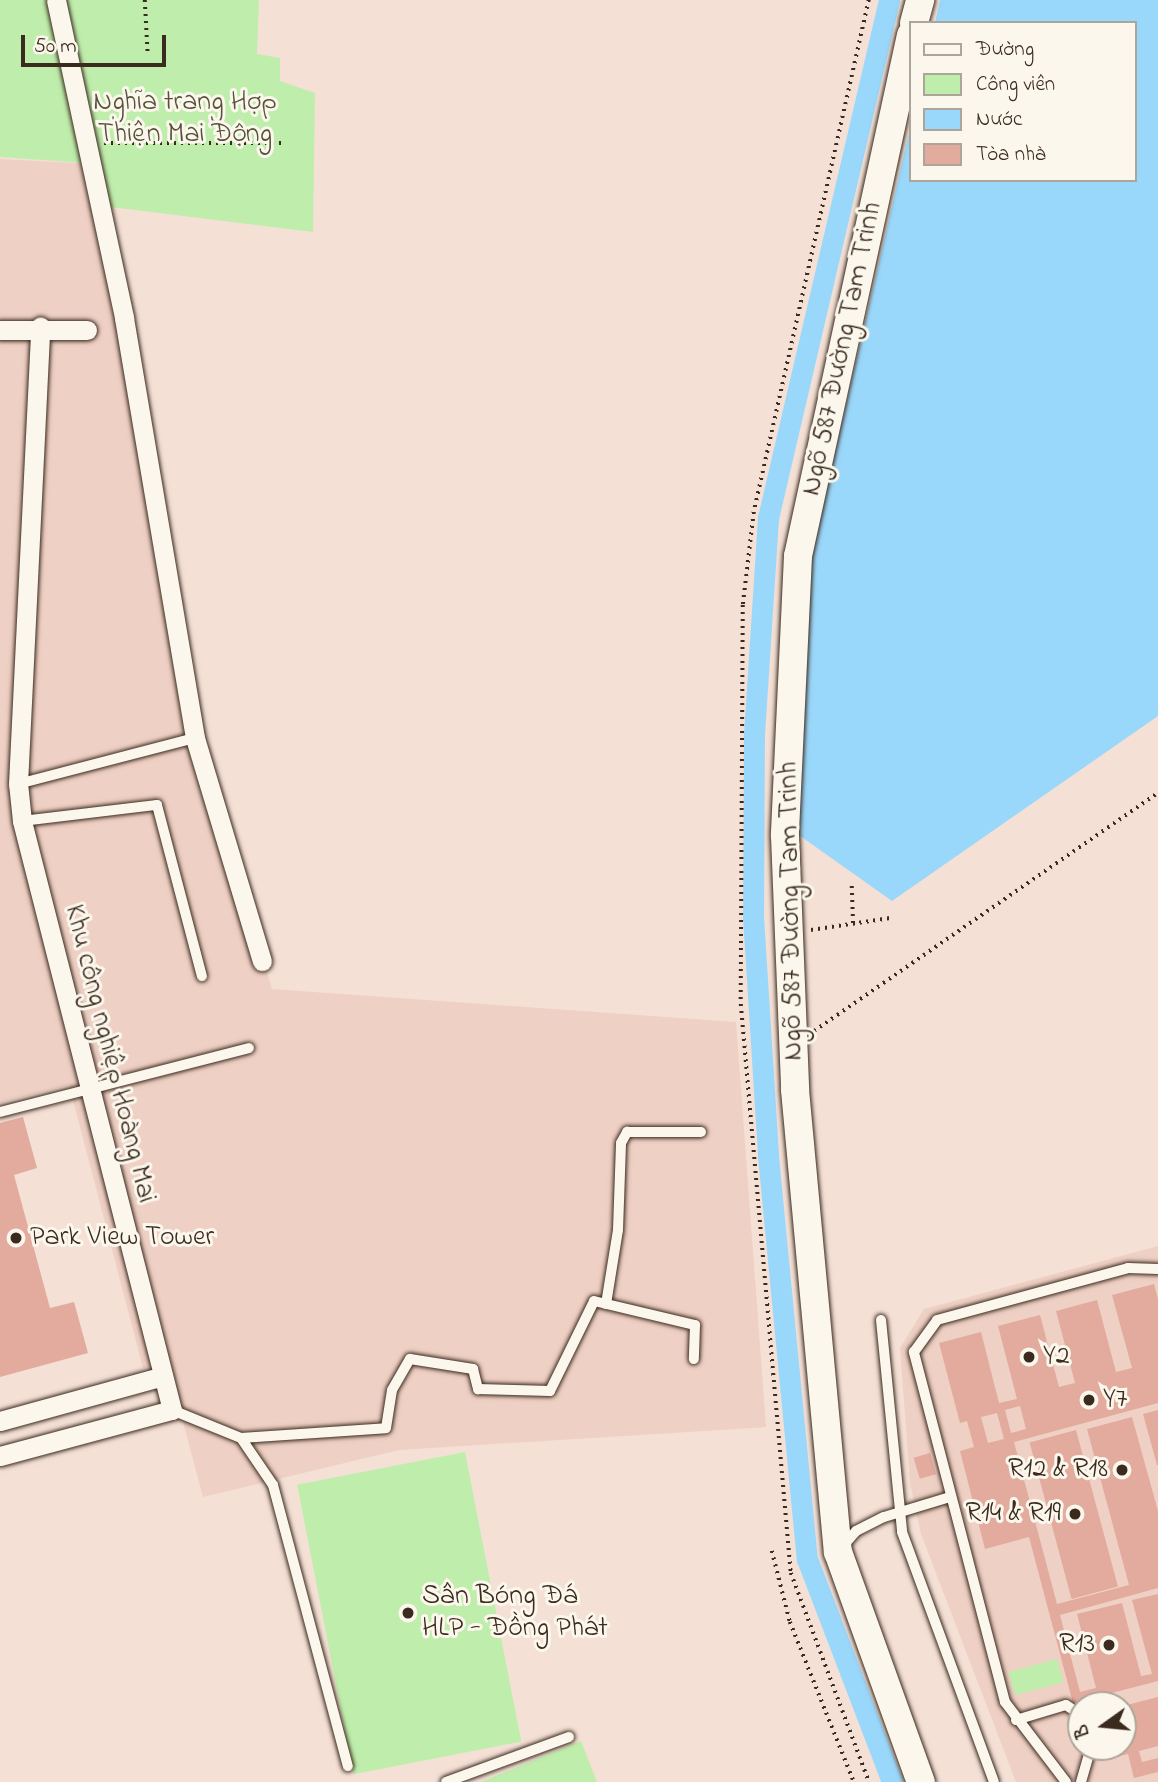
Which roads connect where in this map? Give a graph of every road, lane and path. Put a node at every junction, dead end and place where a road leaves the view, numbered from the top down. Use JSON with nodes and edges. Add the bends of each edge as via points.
{"nodes":[{"id":1,"x":57,"y":0,"type":"edge"},
{"id":2,"x":145,"y":0,"type":"edge"},
{"id":3,"x":920,"y":0,"type":"edge"},
{"id":4,"x":915,"y":21,"type":"edge"},
{"id":5,"x":909,"y":44,"type":"edge"},
{"id":6,"x":148,"y":56,"type":"dead end"},
{"id":7,"x":87,"y":143,"type":"junction"},
{"id":8,"x":284,"y":143,"type":"dead end"},
{"id":9,"x":40,"y":327,"type":"junction"},
{"id":10,"x":0,"y":330,"type":"edge"},
{"id":11,"x":87,"y":330,"type":"dead end"},
{"id":12,"x":195,"y":738,"type":"junction"},
{"id":13,"x":9,"y":784,"type":"edge"},
{"id":14,"x":1158,"y":793,"type":"edge"},
{"id":15,"x":23,"y":821,"type":"junction"},
{"id":16,"x":852,"y":886,"type":"dead end"},
{"id":17,"x":890,"y":918,"type":"dead end"},
{"id":18,"x":853,"y":924,"type":"junction"},
{"id":19,"x":788,"y":934,"type":"junction"},
{"id":20,"x":262,"y":961,"type":"dead end"},
{"id":21,"x":202,"y":976,"type":"dead end"},
{"id":22,"x":793,"y":1046,"type":"junction"},
{"id":23,"x":248,"y":1048,"type":"dead end"},
{"id":24,"x":87,"y":1089,"type":"junction"},
{"id":25,"x":0,"y":1112,"type":"edge"},
{"id":26,"x":701,"y":1132,"type":"dead end"},
{"id":27,"x":1158,"y":1269,"type":"edge"},
{"id":28,"x":606,"y":1304,"type":"junction"},
{"id":29,"x":881,"y":1320,"type":"dead end"},
{"id":30,"x":694,"y":1359,"type":"dead end"},
{"id":31,"x":163,"y":1376,"type":"junction"},
{"id":32,"x":172,"y":1410,"type":"junction"},
{"id":33,"x":0,"y":1421,"type":"edge"},
{"id":34,"x":241,"y":1438,"type":"junction"},
{"id":35,"x":0,"y":1456,"type":"edge"},
{"id":36,"x":950,"y":1497,"type":"junction"},
{"id":37,"x":898,"y":1510,"type":"junction"},
{"id":38,"x":772,"y":1551,"type":"dead end"},
{"id":39,"x":838,"y":1552,"type":"junction"},
{"id":40,"x":1067,"y":1706,"type":"edge"},
{"id":41,"x":1016,"y":1720,"type":"junction"},
{"id":42,"x":569,"y":1737,"type":"dead end"},
{"id":43,"x":1087,"y":1761,"type":"edge"},
{"id":44,"x":348,"y":1766,"type":"dead end"},
{"id":45,"x":446,"y":1782,"type":"edge"},
{"id":46,"x":854,"y":1782,"type":"edge"},
{"id":47,"x":920,"y":1782,"type":"edge"},
{"id":48,"x":994,"y":1782,"type":"edge"},
{"id":49,"x":1066,"y":1782,"type":"edge"},
{"id":50,"x":1081,"y":1782,"type":"edge"}],
"edges":[{"from":1,"to":7,"type":"street"},
{"from":2,"to":6,"type":"path"},
{"from":3,"to":4,"type":"street"},
{"from":5,"to":19,"type":"street","name":"Ngõ 587 Đường Tam Trinh","via":[[798,556],[785,836]]},
{"from":7,"to":8,"type":"path"},
{"from":7,"to":12,"type":"street","via":[[158,503]]},
{"from":9,"to":10,"type":"street"},
{"from":9,"to":11,"type":"street"},
{"from":9,"to":13,"type":"street","name":"Khu công nghiệp Hoàng Mai"},
{"from":12,"to":13,"type":"lane"},
{"from":12,"to":20,"type":"street"},
{"from":13,"to":15,"type":"street","name":"Khu công nghiệp Hoàng Mai"},
{"from":14,"to":22,"type":"path"},
{"from":15,"to":21,"type":"lane","via":[[157,805]]},
{"from":15,"to":24,"type":"street","name":"Khu công nghiệp Hoàng Mai"},
{"from":16,"to":18,"type":"path"},
{"from":17,"to":18,"type":"path"},
{"from":18,"to":19,"type":"path"},
{"from":19,"to":22,"type":"street","name":"Ngõ 587 Đường Tam Trinh"},
{"from":22,"to":39,"type":"street","name":"Ngõ 587 Đường Tam Trinh"},
{"from":23,"to":24,"type":"lane"},
{"from":24,"to":25,"type":"lane"},
{"from":24,"to":31,"type":"street","name":"Khu công nghiệp Hoàng Mai"},
{"from":26,"to":28,"type":"lane","via":[[627,1132],[621,1143],[618,1230]]},
{"from":27,"to":36,"type":"lane","via":[[1128,1268],[947,1317],[930,1326],[915,1352],[915,1364]]},
{"from":28,"to":30,"type":"lane","via":[[695,1325]]},
{"from":28,"to":34,"type":"lane","via":[[594,1301],[550,1391],[478,1389],[473,1368],[410,1359],[392,1390],[386,1428]]},
{"from":29,"to":37,"type":"lane"},
{"from":31,"to":32,"type":"street","name":"Khu công nghiệp Hoàng Mai"},
{"from":31,"to":33,"type":"street"},
{"from":32,"to":34,"type":"lane"},
{"from":32,"to":35,"type":"street"},
{"from":34,"to":44,"type":"lane","via":[[273,1485]]},
{"from":36,"to":37,"type":"lane"},
{"from":36,"to":41,"type":"lane","via":[[1001,1691]]},
{"from":37,"to":39,"type":"lane","via":[[856,1531]]},
{"from":37,"to":48,"type":"lane"},
{"from":38,"to":46,"type":"path","via":[[790,1622]]},
{"from":39,"to":47,"type":"street","name":"Ngõ 587 Đường Tam Trinh"},
{"from":40,"to":41,"type":"lane"},
{"from":41,"to":49,"type":"lane"},
{"from":42,"to":45,"type":"lane"},
{"from":43,"to":50,"type":"lane"}]}
